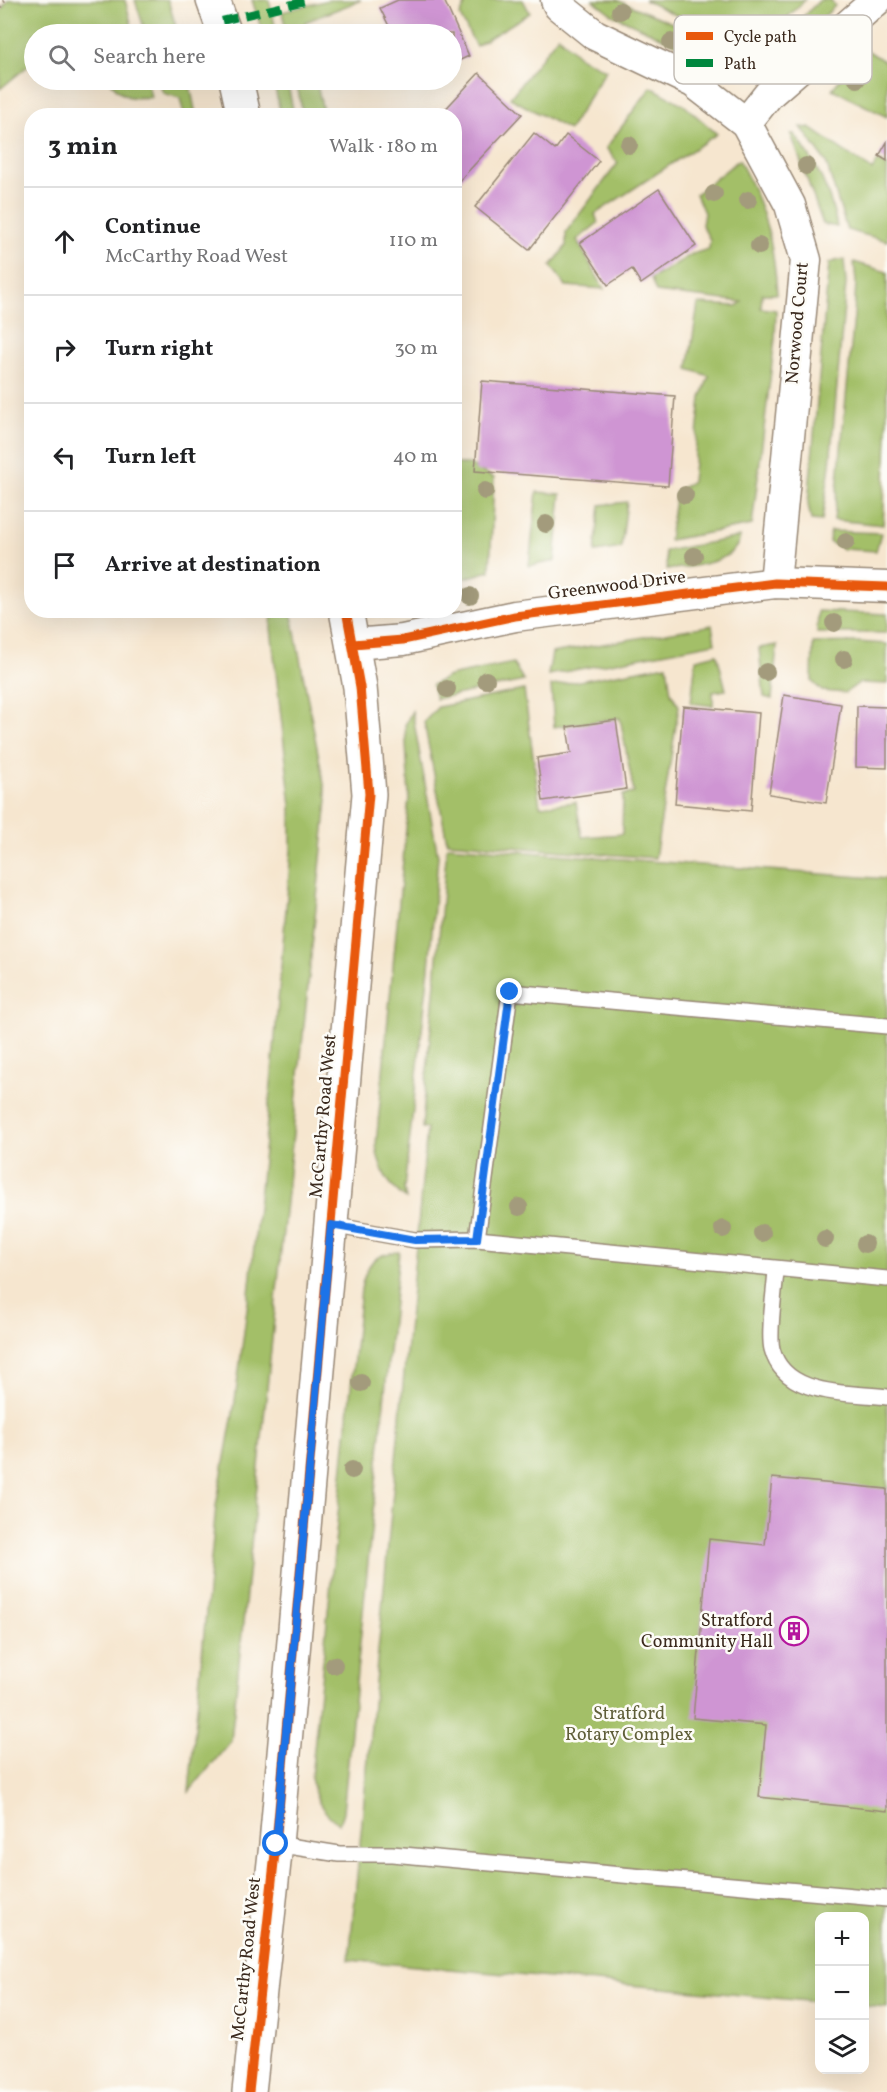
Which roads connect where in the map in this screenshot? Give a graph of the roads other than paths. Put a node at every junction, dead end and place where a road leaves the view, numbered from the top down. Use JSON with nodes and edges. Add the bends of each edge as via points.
{"nodes":[{"id":1,"x":213,"y":0,"type":"edge"},
{"id":2,"x":556,"y":0,"type":"edge"},
{"id":3,"x":877,"y":0,"type":"edge"},
{"id":4,"x":860,"y":15,"type":"edge"},
{"id":5,"x":221,"y":24,"type":"edge"},
{"id":6,"x":674,"y":73,"type":"edge"},
{"id":7,"x":696,"y":84,"type":"edge"},
{"id":8,"x":780,"y":84,"type":"edge"},
{"id":9,"x":238,"y":90,"type":"edge"},
{"id":10,"x":242,"y":108,"type":"edge"},
{"id":11,"x":746,"y":123,"type":"junction"},
{"id":12,"x":775,"y":583,"type":"junction"},
{"id":13,"x":887,"y":587,"type":"edge"},
{"id":14,"x":348,"y":618,"type":"edge"},
{"id":15,"x":353,"y":644,"type":"junction"},
{"id":16,"x":887,"y":1026,"type":"edge"},
{"id":17,"x":331,"y":1225,"type":"junction"},
{"id":18,"x":477,"y":1239,"type":"junction"},
{"id":19,"x":776,"y":1270,"type":"junction"},
{"id":20,"x":887,"y":1279,"type":"edge"},
{"id":21,"x":887,"y":1397,"type":"edge"},
{"id":22,"x":276,"y":1844,"type":"junction"},
{"id":23,"x":887,"y":1899,"type":"edge"},
{"id":24,"x":249,"y":2092,"type":"edge"}],
"edges":[{"from":1,"to":5,"type":"street"},
{"from":2,"to":6,"type":"street","name":"Norwood Court","via":[[595,35]]},
{"from":3,"to":4,"type":"street"},
{"from":7,"to":11,"type":"street","name":"Norwood Court"},
{"from":8,"to":11,"type":"street"},
{"from":9,"to":10,"type":"street"},
{"from":11,"to":12,"type":"street","name":"Norwood Court","via":[[790,205],[806,260]]},
{"from":12,"to":13,"type":"street","name":"Greenwood Drive"},
{"from":12,"to":15,"type":"street","name":"Greenwood Drive","via":[[515,616],[403,640]]},
{"from":14,"to":15,"type":"street","name":"McCarthy Road West"},
{"from":15,"to":17,"type":"street","name":"McCarthy Road West","via":[[369,794]]},
{"from":16,"to":18,"type":"lane","via":[[510,992]]},
{"from":17,"to":18,"type":"lane","via":[[415,1240]]},
{"from":17,"to":22,"type":"street","name":"McCarthy Road West"},
{"from":18,"to":19,"type":"lane"},
{"from":19,"to":20,"type":"lane"},
{"from":19,"to":21,"type":"lane","via":[[771,1347],[780,1371],[807,1388]]},
{"from":22,"to":23,"type":"lane","via":[[339,1854],[392,1854]]},
{"from":22,"to":24,"type":"street","name":"McCarthy Road West"}]}
